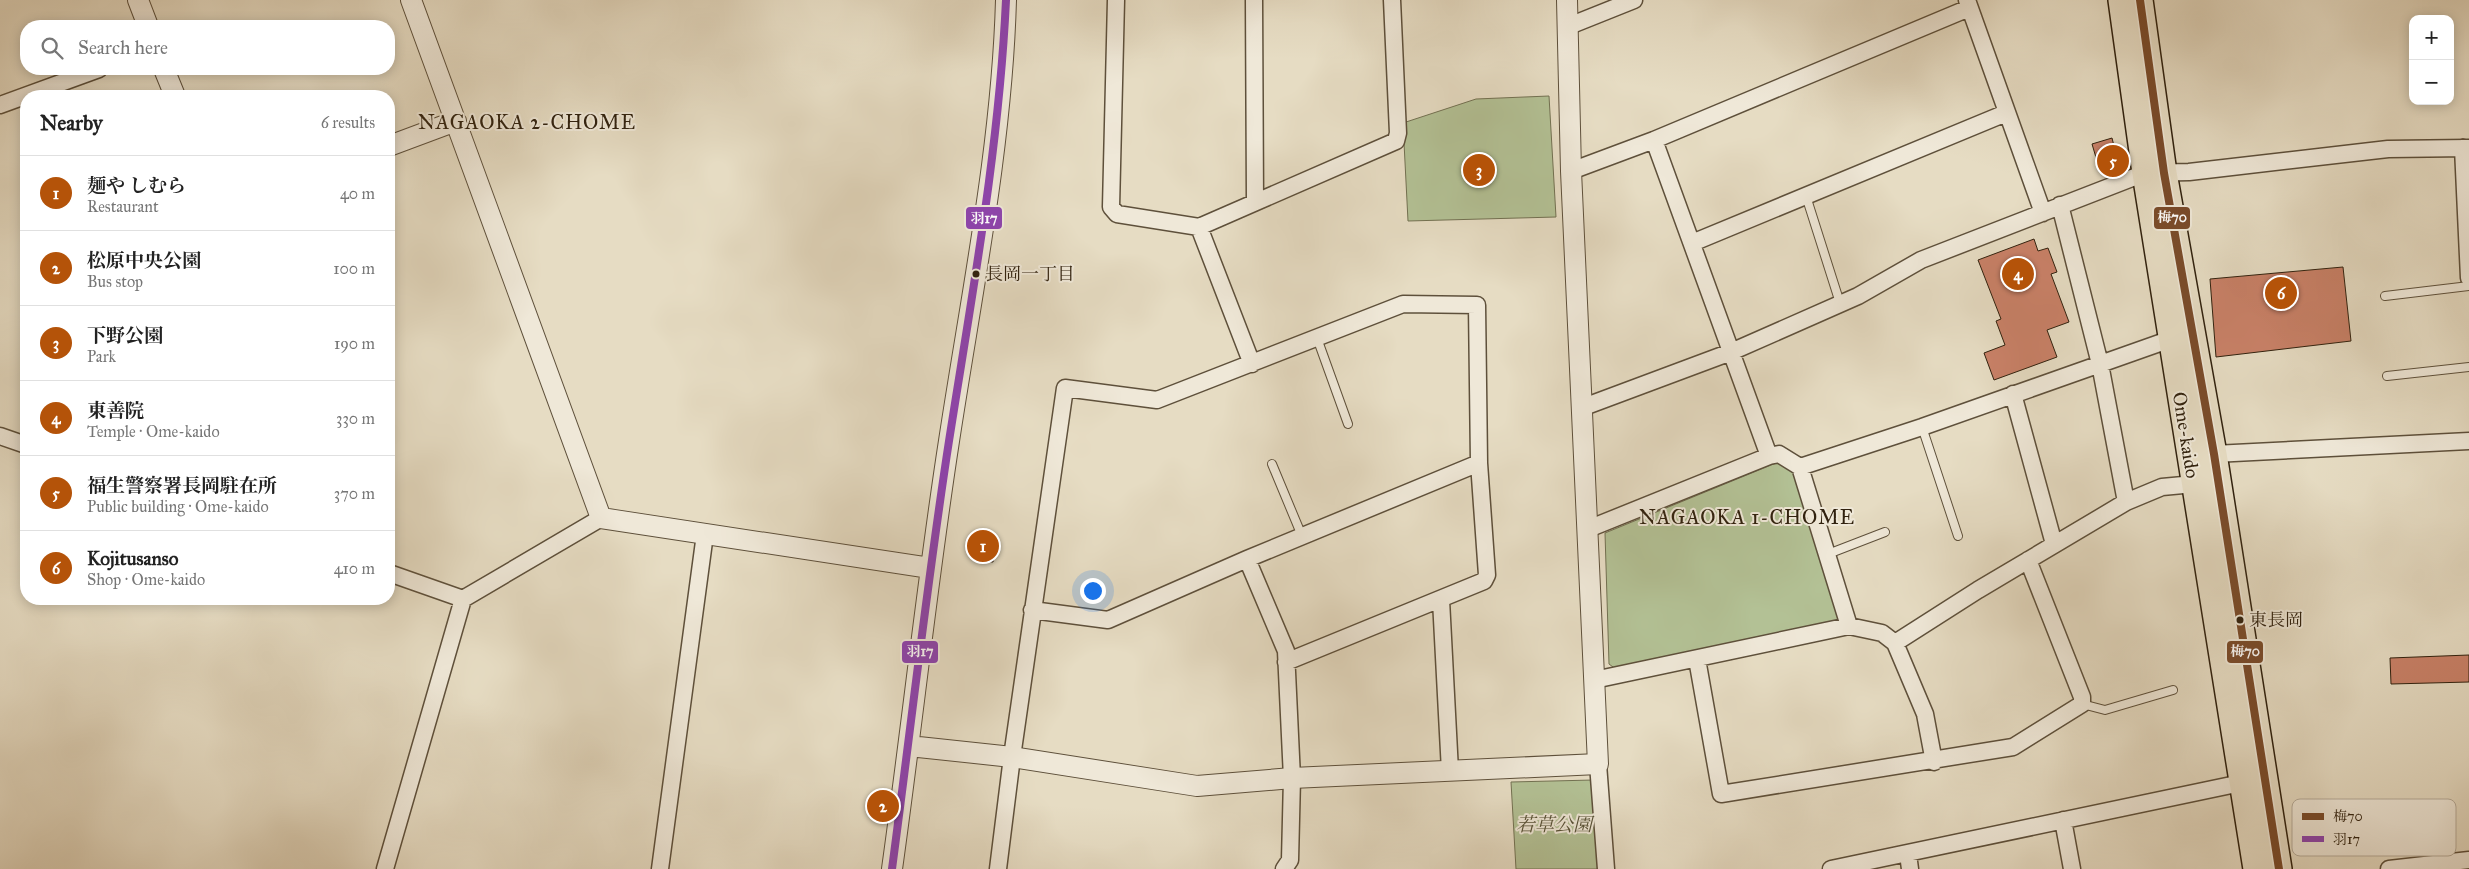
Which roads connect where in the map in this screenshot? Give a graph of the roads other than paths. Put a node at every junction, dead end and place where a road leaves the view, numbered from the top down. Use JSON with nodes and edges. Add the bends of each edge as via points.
{"nodes":[{"id":1,"x":138,"y":0,"type":"edge"},
{"id":2,"x":411,"y":0,"type":"edge"},
{"id":3,"x":1006,"y":0,"type":"edge"},
{"id":4,"x":1116,"y":0,"type":"edge"},
{"id":5,"x":1254,"y":0,"type":"edge"},
{"id":6,"x":1392,"y":0,"type":"edge"},
{"id":7,"x":1567,"y":0,"type":"edge"},
{"id":8,"x":1634,"y":0,"type":"edge"},
{"id":9,"x":2121,"y":0,"type":"edge"},
{"id":10,"x":2140,"y":0,"type":"edge"},
{"id":11,"x":1968,"y":4,"type":"edge"},
{"id":12,"x":146,"y":20,"type":"edge"},
{"id":13,"x":1569,"y":26,"type":"junction"},
{"id":14,"x":82,"y":75,"type":"edge"},
{"id":15,"x":166,"y":75,"type":"edge"},
{"id":16,"x":41,"y":90,"type":"edge"},
{"id":17,"x":172,"y":90,"type":"edge"},
{"id":18,"x":20,"y":98,"type":"edge"},
{"id":19,"x":0,"y":105,"type":"edge"},
{"id":20,"x":2006,"y":113,"type":"junction"},
{"id":21,"x":456,"y":121,"type":"junction"},
{"id":22,"x":1654,"y":140,"type":"junction"},
{"id":23,"x":395,"y":144,"type":"edge"},
{"id":24,"x":2466,"y":148,"type":"edge"},
{"id":25,"x":1571,"y":171,"type":"junction"},
{"id":26,"x":2154,"y":173,"type":"junction"},
{"id":27,"x":1806,"y":196,"type":"junction"},
{"id":28,"x":1255,"y":202,"type":"junction"},
{"id":29,"x":2060,"y":205,"type":"junction"},
{"id":30,"x":2043,"y":213,"type":"junction"},
{"id":31,"x":1199,"y":226,"type":"junction"},
{"id":32,"x":1692,"y":243,"type":"junction"},
{"id":33,"x":2469,"y":278,"type":"edge"},
{"id":34,"x":2469,"y":286,"type":"edge"},
{"id":35,"x":2385,"y":296,"type":"dead end"},
{"id":36,"x":1840,"y":303,"type":"junction"},
{"id":37,"x":1317,"y":338,"type":"junction"},
{"id":38,"x":2171,"y":339,"type":"junction"},
{"id":39,"x":1731,"y":352,"type":"junction"},
{"id":40,"x":1252,"y":364,"type":"junction"},
{"id":41,"x":2100,"y":364,"type":"junction"},
{"id":42,"x":2469,"y":367,"type":"edge"},
{"id":43,"x":2388,"y":376,"type":"dead end"},
{"id":44,"x":2012,"y":394,"type":"junction"},
{"id":45,"x":1581,"y":408,"type":"junction"},
{"id":46,"x":1348,"y":424,"type":"dead end"},
{"id":47,"x":1922,"y":427,"type":"junction"},
{"id":48,"x":0,"y":436,"type":"edge"},
{"id":49,"x":2469,"y":440,"type":"edge"},
{"id":50,"x":20,"y":443,"type":"edge"},
{"id":51,"x":2214,"y":454,"type":"junction"},
{"id":52,"x":1769,"y":456,"type":"junction"},
{"id":53,"x":1479,"y":463,"type":"junction"},
{"id":54,"x":1272,"y":464,"type":"dead end"},
{"id":55,"x":1800,"y":466,"type":"junction"},
{"id":56,"x":2194,"y":484,"type":"junction"},
{"id":57,"x":2126,"y":502,"type":"junction"},
{"id":58,"x":601,"y":518,"type":"junction"},
{"id":59,"x":1588,"y":528,"type":"junction"},
{"id":60,"x":1885,"y":532,"type":"dead end"},
{"id":61,"x":705,"y":534,"type":"junction"},
{"id":62,"x":1302,"y":536,"type":"junction"},
{"id":63,"x":1958,"y":536,"type":"dead end"},
{"id":64,"x":2054,"y":544,"type":"junction"},
{"id":65,"x":1828,"y":554,"type":"junction"},
{"id":66,"x":1247,"y":559,"type":"junction"},
{"id":67,"x":2028,"y":560,"type":"junction"},
{"id":68,"x":930,"y":568,"type":"junction"},
{"id":69,"x":395,"y":575,"type":"edge"},
{"id":70,"x":463,"y":599,"type":"junction"},
{"id":71,"x":1441,"y":600,"type":"junction"},
{"id":72,"x":1032,"y":610,"type":"junction"},
{"id":73,"x":1849,"y":626,"type":"junction"},
{"id":74,"x":1895,"y":643,"type":"junction"},
{"id":75,"x":1697,"y":659,"type":"junction"},
{"id":76,"x":1286,"y":662,"type":"junction"},
{"id":77,"x":1594,"y":680,"type":"junction"},
{"id":78,"x":2174,"y":690,"type":"dead end"},
{"id":79,"x":2082,"y":704,"type":"junction"},
{"id":80,"x":910,"y":746,"type":"junction"},
{"id":81,"x":1012,"y":757,"type":"junction"},
{"id":82,"x":1934,"y":762,"type":"junction"},
{"id":83,"x":1598,"y":764,"type":"junction"},
{"id":84,"x":1450,"y":771,"type":"junction"},
{"id":85,"x":1292,"y":778,"type":"junction"},
{"id":86,"x":2241,"y":783,"type":"junction"},
{"id":87,"x":2064,"y":820,"type":"junction"},
{"id":88,"x":2469,"y":860,"type":"edge"},
{"id":89,"x":1909,"y":861,"type":"edge"},
{"id":90,"x":385,"y":869,"type":"edge"},
{"id":91,"x":660,"y":869,"type":"edge"},
{"id":92,"x":892,"y":869,"type":"edge"},
{"id":93,"x":998,"y":869,"type":"edge"},
{"id":94,"x":1284,"y":869,"type":"edge"},
{"id":95,"x":1606,"y":869,"type":"edge"},
{"id":96,"x":1831,"y":869,"type":"edge"},
{"id":97,"x":2072,"y":869,"type":"edge"},
{"id":98,"x":2256,"y":869,"type":"edge"},
{"id":99,"x":2279,"y":869,"type":"edge"},
{"id":100,"x":2389,"y":869,"type":"edge"}],
"edges":[{"from":1,"to":12,"type":"street"},
{"from":2,"to":21,"type":"street"},
{"from":3,"to":68,"type":"street","via":[[1004,57],[990,172]]},
{"from":4,"to":31,"type":"street","via":[[1110,207],[1117,214]]},
{"from":5,"to":28,"type":"street"},
{"from":6,"to":28,"type":"street","via":[[1396,141]]},
{"from":7,"to":13,"type":"street"},
{"from":8,"to":13,"type":"street"},
{"from":9,"to":26,"type":"main road","name":"Ome-kaido"},
{"from":10,"to":26,"type":"main road","name":"Ome-kaido"},
{"from":11,"to":20,"type":"street"},
{"from":11,"to":22,"type":"street"},
{"from":13,"to":25,"type":"street"},
{"from":14,"to":16,"type":"street"},
{"from":15,"to":17,"type":"street"},
{"from":18,"to":19,"type":"street"},
{"from":20,"to":27,"type":"street"},
{"from":20,"to":30,"type":"street"},
{"from":21,"to":23,"type":"street"},
{"from":21,"to":58,"type":"street"},
{"from":22,"to":25,"type":"street"},
{"from":22,"to":32,"type":"street"},
{"from":24,"to":26,"type":"street","via":[[2388,149]]},
{"from":24,"to":33,"type":"street"},
{"from":25,"to":45,"type":"street"},
{"from":26,"to":29,"type":"street"},
{"from":26,"to":38,"type":"main road","name":"Ome-kaido"},
{"from":26,"to":51,"type":"main road","name":"Ome-kaido"},
{"from":27,"to":32,"type":"street"},
{"from":27,"to":36,"type":"lane"},
{"from":28,"to":31,"type":"street"},
{"from":29,"to":30,"type":"street"},
{"from":29,"to":41,"type":"street"},
{"from":30,"to":36,"type":"street","via":[[1921,260]]},
{"from":31,"to":40,"type":"street"},
{"from":32,"to":39,"type":"street"},
{"from":34,"to":35,"type":"lane"},
{"from":36,"to":39,"type":"street"},
{"from":37,"to":40,"type":"street"},
{"from":37,"to":46,"type":"lane"},
{"from":37,"to":53,"type":"street","via":[[1403,304],[1477,305]]},
{"from":38,"to":41,"type":"street"},
{"from":38,"to":56,"type":"main road","name":"Ome-kaido"},
{"from":39,"to":45,"type":"street"},
{"from":39,"to":52,"type":"street"},
{"from":40,"to":72,"type":"street","via":[[1157,400],[1065,388]]},
{"from":41,"to":44,"type":"street"},
{"from":41,"to":57,"type":"street"},
{"from":42,"to":43,"type":"lane"},
{"from":44,"to":47,"type":"street"},
{"from":44,"to":64,"type":"street"},
{"from":45,"to":59,"type":"street"},
{"from":47,"to":55,"type":"street"},
{"from":47,"to":63,"type":"lane"},
{"from":48,"to":50,"type":"street"},
{"from":49,"to":51,"type":"street"},
{"from":51,"to":99,"type":"main road","name":"Ome-kaido"},
{"from":52,"to":55,"type":"street","via":[[1779,454]]},
{"from":52,"to":59,"type":"street"},
{"from":53,"to":62,"type":"street"},
{"from":53,"to":71,"type":"street","via":[[1487,575],[1478,585]]},
{"from":54,"to":62,"type":"lane"},
{"from":55,"to":65,"type":"street"},
{"from":56,"to":57,"type":"street","via":[[2162,487]]},
{"from":56,"to":86,"type":"main road","name":"Ome-kaido"},
{"from":57,"to":64,"type":"street"},
{"from":58,"to":61,"type":"street"},
{"from":58,"to":70,"type":"street"},
{"from":59,"to":77,"type":"street"},
{"from":60,"to":65,"type":"lane"},
{"from":61,"to":68,"type":"street"},
{"from":61,"to":91,"type":"street"},
{"from":62,"to":66,"type":"street"},
{"from":64,"to":67,"type":"street"},
{"from":65,"to":73,"type":"street"},
{"from":66,"to":72,"type":"street","via":[[1108,620]]},
{"from":66,"to":76,"type":"street","via":[[1286,651]]},
{"from":67,"to":74,"type":"street"},
{"from":67,"to":79,"type":"street"},
{"from":68,"to":80,"type":"street"},
{"from":69,"to":70,"type":"street"},
{"from":70,"to":90,"type":"street"},
{"from":71,"to":76,"type":"street"},
{"from":71,"to":84,"type":"street"},
{"from":72,"to":81,"type":"street"},
{"from":73,"to":74,"type":"street","via":[[1882,633]]},
{"from":73,"to":75,"type":"street"},
{"from":74,"to":82,"type":"street","via":[[1925,714]]},
{"from":75,"to":77,"type":"street"},
{"from":75,"to":82,"type":"street","via":[[1721,794]]},
{"from":76,"to":85,"type":"street"},
{"from":77,"to":83,"type":"street"},
{"from":78,"to":79,"type":"lane","via":[[2105,710]]},
{"from":79,"to":82,"type":"street","via":[[2014,747]]},
{"from":80,"to":81,"type":"street"},
{"from":80,"to":92,"type":"street"},
{"from":81,"to":85,"type":"street","via":[[1197,786]]},
{"from":81,"to":93,"type":"street"},
{"from":83,"to":84,"type":"street"},
{"from":83,"to":95,"type":"street"},
{"from":84,"to":85,"type":"street"},
{"from":85,"to":94,"type":"street","via":[[1290,860]]},
{"from":86,"to":87,"type":"street"},
{"from":86,"to":98,"type":"main road","name":"Ome-kaido"},
{"from":87,"to":89,"type":"street"},
{"from":87,"to":97,"type":"street"},
{"from":88,"to":100,"type":"street"},
{"from":89,"to":96,"type":"street"}]}
